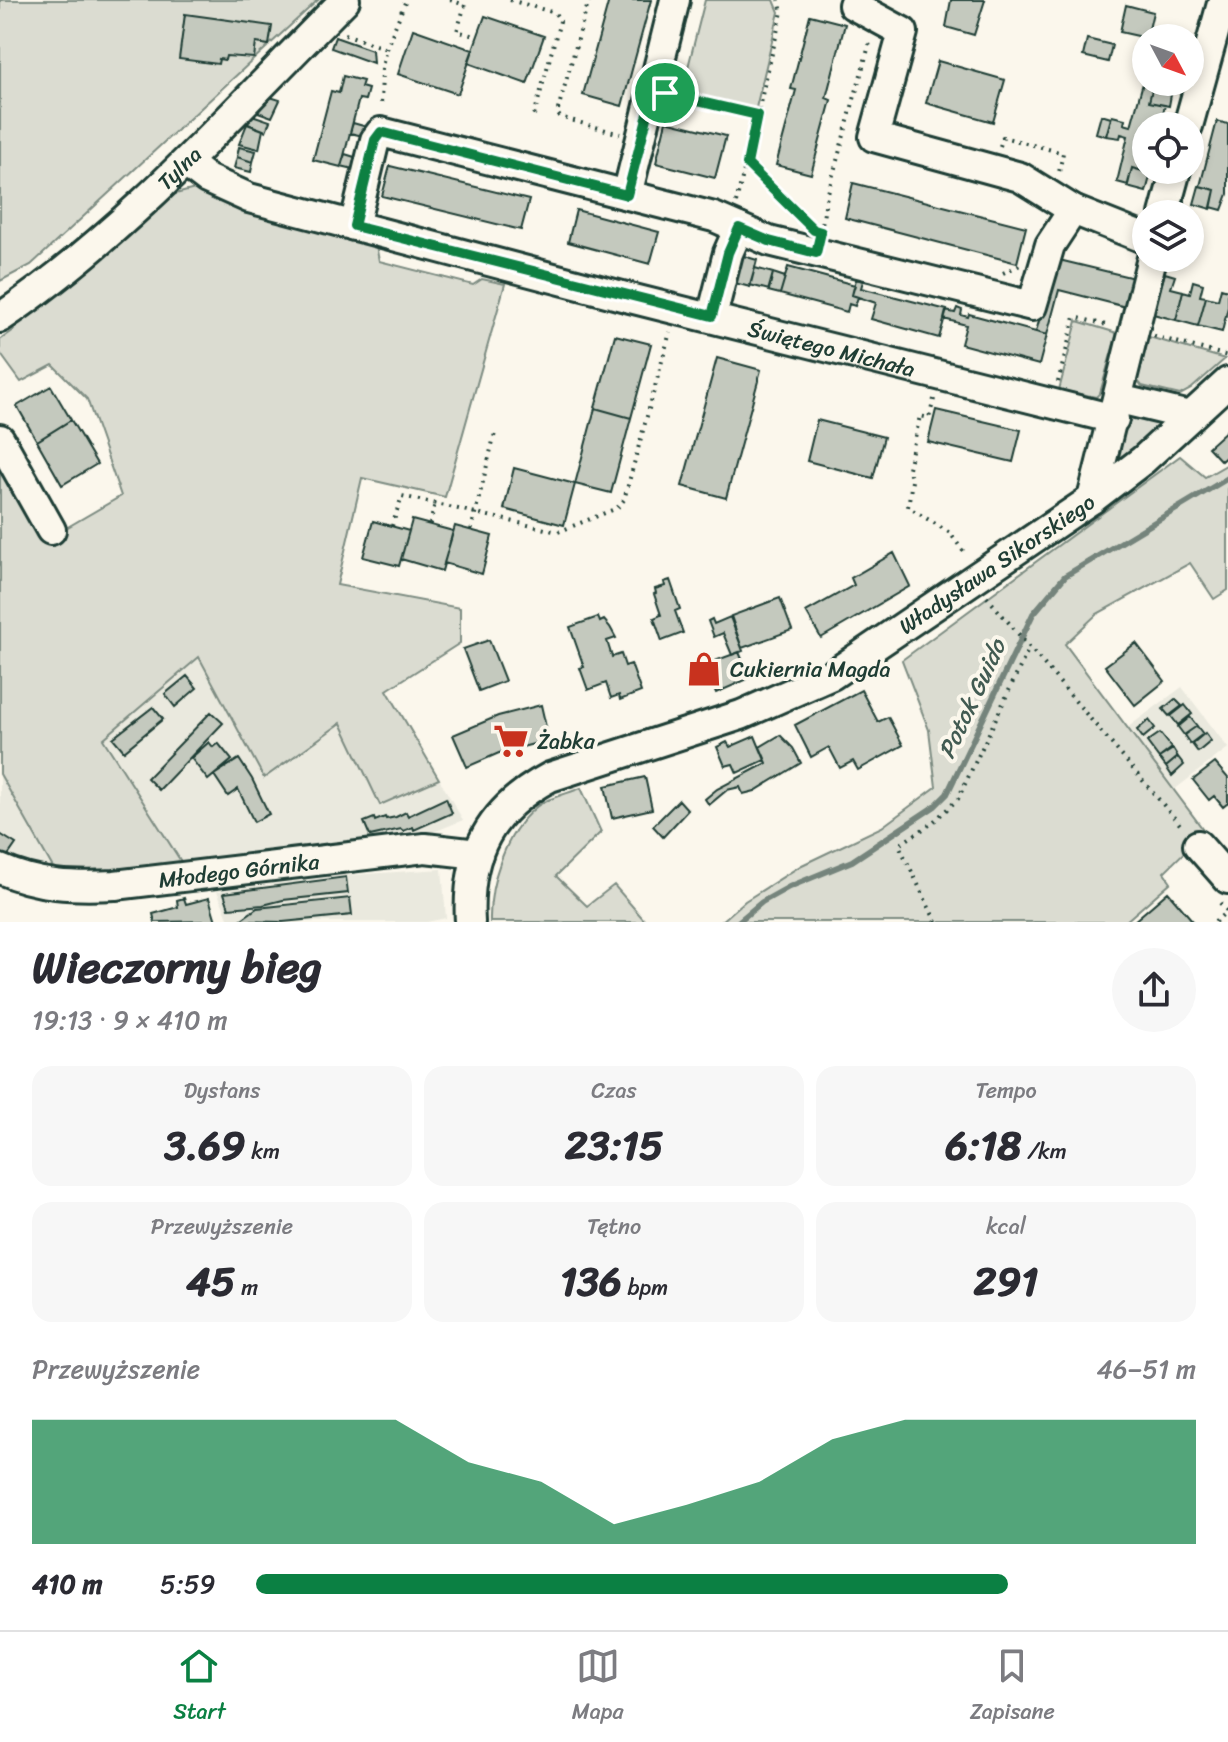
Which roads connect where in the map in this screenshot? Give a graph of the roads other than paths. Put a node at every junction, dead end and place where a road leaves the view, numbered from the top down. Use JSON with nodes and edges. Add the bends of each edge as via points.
{"nodes":[{"id":1,"x":345,"y":0,"type":"edge"},
{"id":2,"x":675,"y":0,"type":"edge"},
{"id":3,"x":855,"y":0,"type":"edge"},
{"id":4,"x":1223,"y":0,"type":"edge"},
{"id":5,"x":1192,"y":112,"type":"edge"},
{"id":6,"x":186,"y":163,"type":"junction"},
{"id":7,"x":627,"y":195,"type":"junction"},
{"id":8,"x":1073,"y":210,"type":"junction"},
{"id":9,"x":354,"y":226,"type":"junction"},
{"id":10,"x":735,"y":226,"type":"junction"},
{"id":11,"x":1132,"y":233,"type":"edge"},
{"id":12,"x":1149,"y":272,"type":"edge"},
{"id":13,"x":712,"y":316,"type":"junction"},
{"id":14,"x":0,"y":318,"type":"edge"},
{"id":15,"x":1228,"y":382,"type":"edge"},
{"id":16,"x":1116,"y":409,"type":"junction"},
{"id":17,"x":1190,"y":416,"type":"junction"},
{"id":18,"x":0,"y":439,"type":"edge"},
{"id":19,"x":1092,"y":499,"type":"junction"},
{"id":20,"x":51,"y":530,"type":"dead end"},
{"id":21,"x":1198,"y":845,"type":"road end"},
{"id":22,"x":478,"y":854,"type":"junction"},
{"id":23,"x":0,"y":869,"type":"edge"},
{"id":24,"x":1228,"y":879,"type":"edge"},
{"id":25,"x":470,"y":922,"type":"edge"}],
"edges":[{"from":1,"to":6,"type":"street","name":"Tylna"},
{"from":2,"to":7,"type":"street"},
{"from":3,"to":8,"type":"street","via":[[853,5],[903,32],[874,137],[1020,177]]},
{"from":4,"to":5,"type":"street"},
{"from":6,"to":9,"type":"street","name":"Świętego Michała","via":[[249,198]]},
{"from":6,"to":14,"type":"street","name":"Tylna"},
{"from":7,"to":9,"type":"street","via":[[381,132]]},
{"from":7,"to":10,"type":"street"},
{"from":8,"to":10,"type":"street","via":[[1050,245],[1032,306],[824,240],[769,241]]},
{"from":8,"to":11,"type":"street"},
{"from":9,"to":13,"type":"street","name":"Świętego Michała"},
{"from":10,"to":13,"type":"street"},
{"from":12,"to":16,"type":"street"},
{"from":13,"to":16,"type":"street","name":"Świętego Michała"},
{"from":15,"to":17,"type":"street","name":"Władysława Sikorskiego"},
{"from":16,"to":17,"type":"street","name":"Świętego Michała"},
{"from":16,"to":19,"type":"street"},
{"from":17,"to":19,"type":"street","name":"Władysława Sikorskiego"},
{"from":18,"to":20,"type":"street"},
{"from":19,"to":22,"type":"street","name":"Władysława Sikorskiego","via":[[832,675],[741,715],[550,777],[523,791],[497,817]]},
{"from":21,"to":24,"type":"street"},
{"from":22,"to":23,"type":"street","name":"Młodego Górnika","via":[[425,848],[85,887],[47,884]]},
{"from":22,"to":25,"type":"street","name":"Władysława Sikorskiego"}]}
